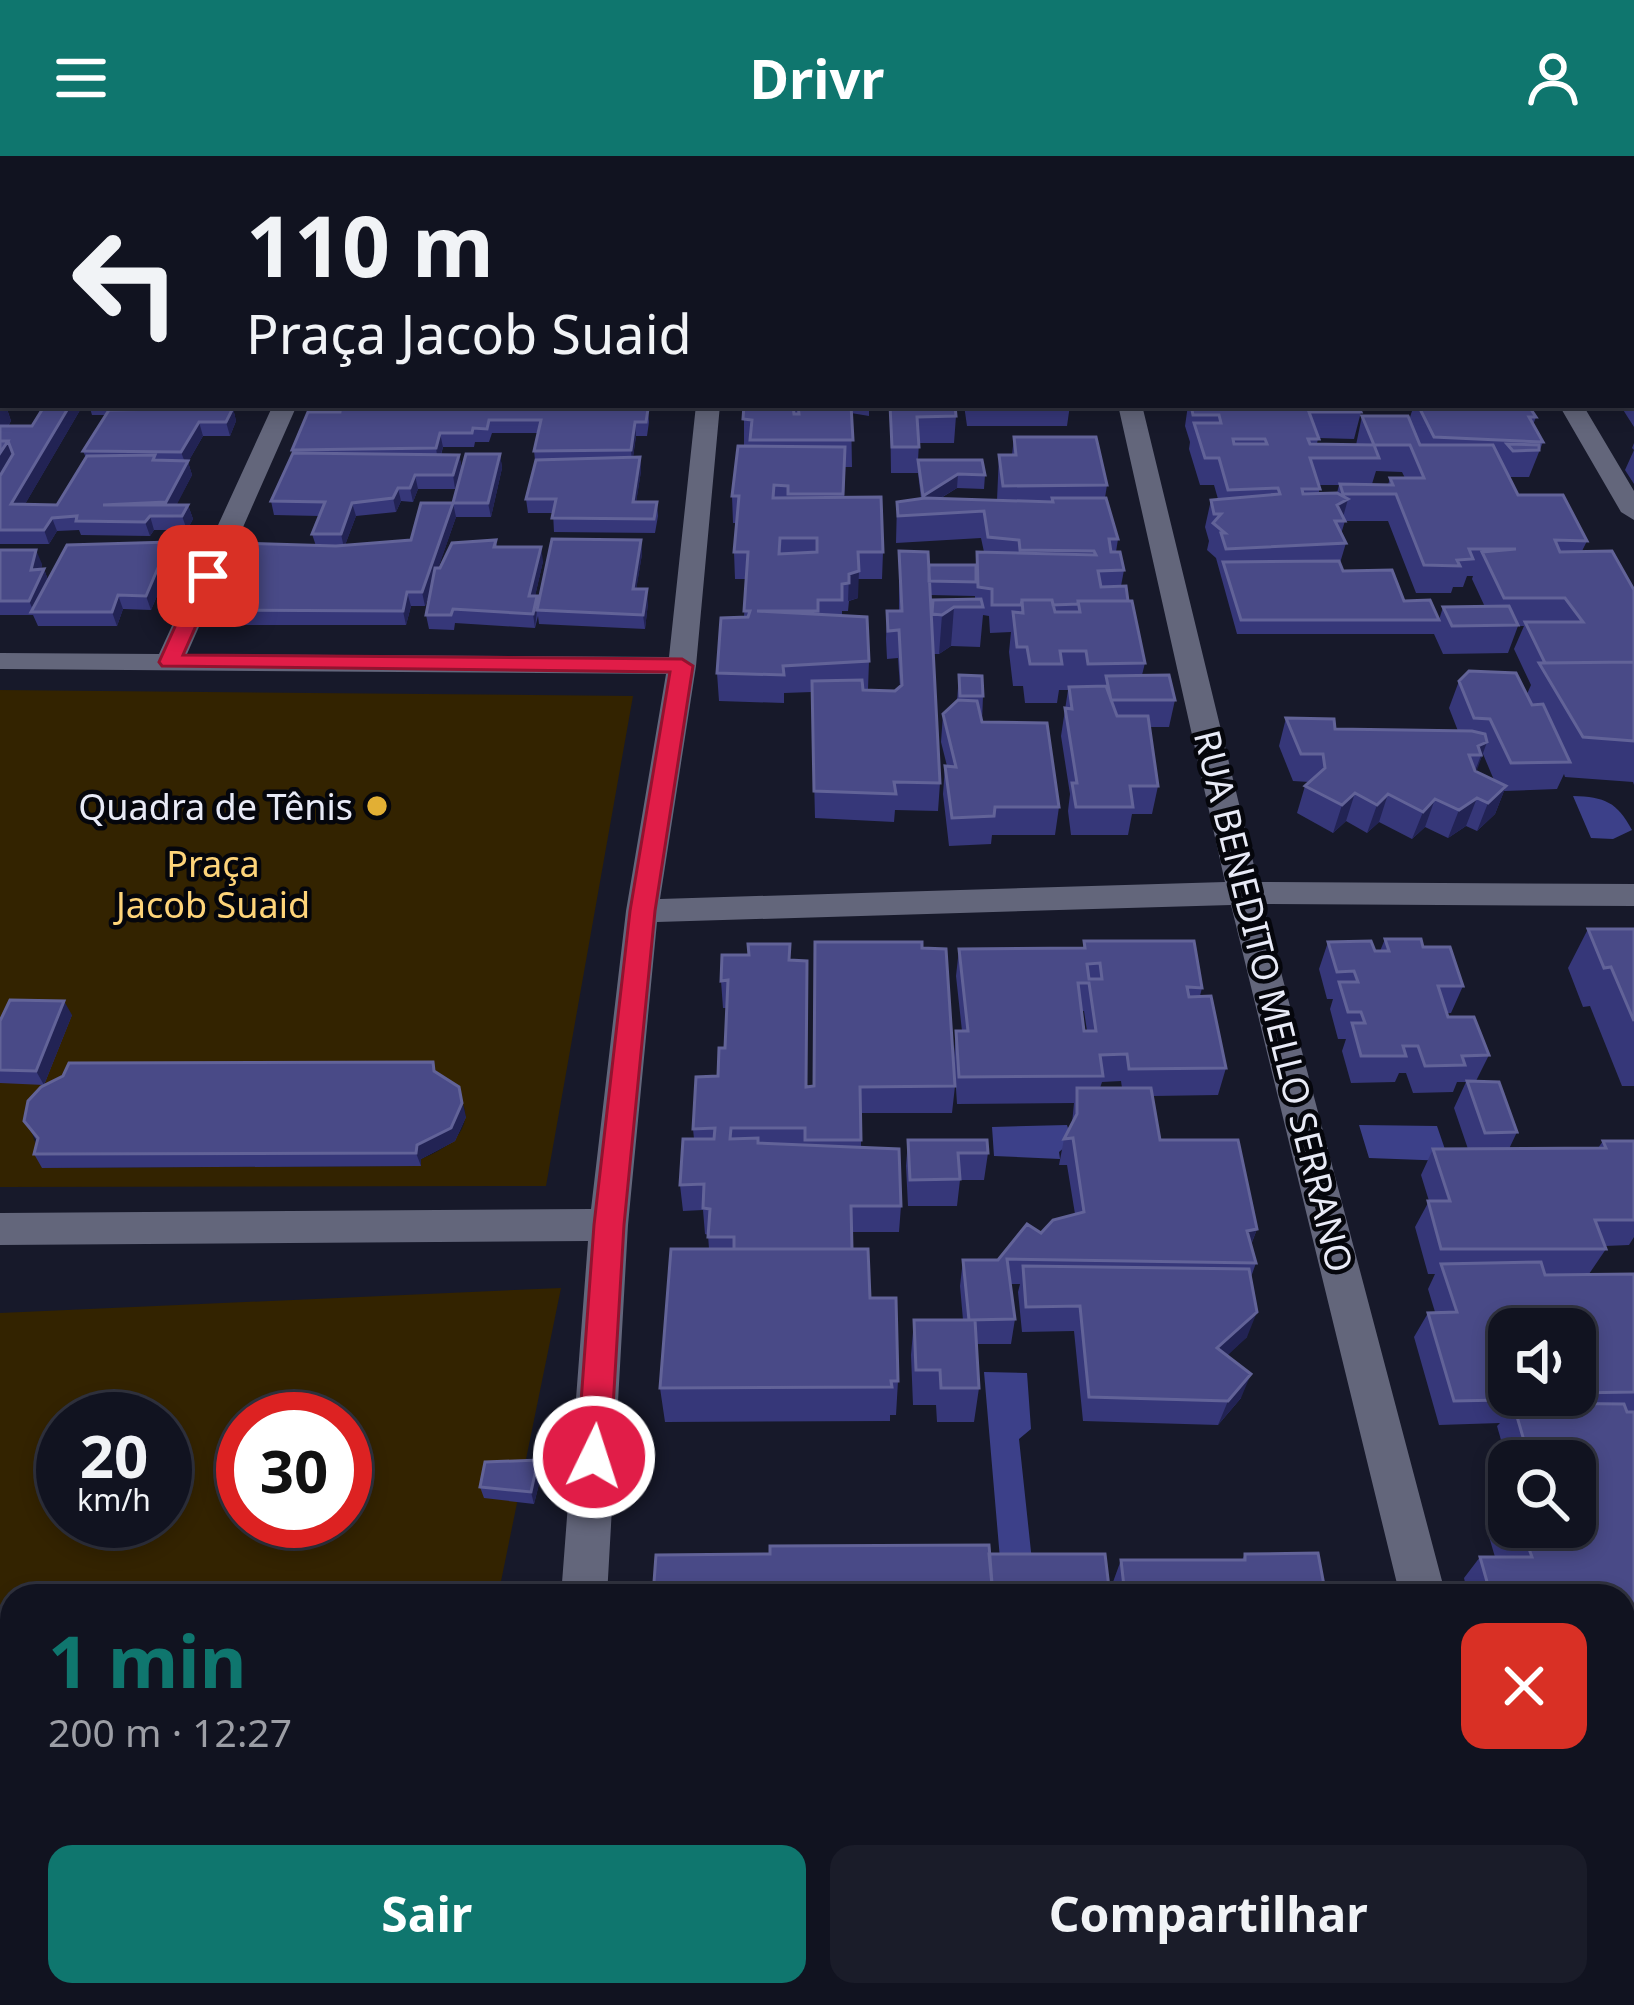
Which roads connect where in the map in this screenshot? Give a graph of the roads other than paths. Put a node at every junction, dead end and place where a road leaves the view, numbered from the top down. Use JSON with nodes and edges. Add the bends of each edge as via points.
{"nodes":[{"id":1,"x":284,"y":408,"type":"edge"},
{"id":2,"x":708,"y":408,"type":"edge"},
{"id":3,"x":1131,"y":408,"type":"edge"},
{"id":4,"x":1573,"y":408,"type":"edge"},
{"id":5,"x":1634,"y":512,"type":"edge"},
{"id":6,"x":0,"y":662,"type":"edge"},
{"id":7,"x":169,"y":662,"type":"junction"},
{"id":8,"x":682,"y":666,"type":"junction"},
{"id":9,"x":1244,"y":893,"type":"junction"},
{"id":10,"x":1634,"y":895,"type":"edge"},
{"id":11,"x":642,"y":911,"type":"junction"},
{"id":12,"x":609,"y":1225,"type":"junction"},
{"id":13,"x":0,"y":1229,"type":"edge"},
{"id":14,"x":585,"y":1584,"type":"edge"},
{"id":15,"x":1420,"y":1584,"type":"edge"}],
"edges":[{"from":1,"to":7,"type":"street"},
{"from":2,"to":8,"type":"street"},
{"from":3,"to":9,"type":"street","name":"RUA BENEDITO MELLO SERRANO"},
{"from":4,"to":5,"type":"street"},
{"from":6,"to":7,"type":"street"},
{"from":7,"to":8,"type":"street"},
{"from":8,"to":11,"type":"street"},
{"from":9,"to":10,"type":"street"},
{"from":9,"to":11,"type":"street"},
{"from":9,"to":15,"type":"street","name":"RUA BENEDITO MELLO SERRANO"},
{"from":11,"to":12,"type":"street"},
{"from":12,"to":13,"type":"street"},
{"from":12,"to":14,"type":"street"}]}
